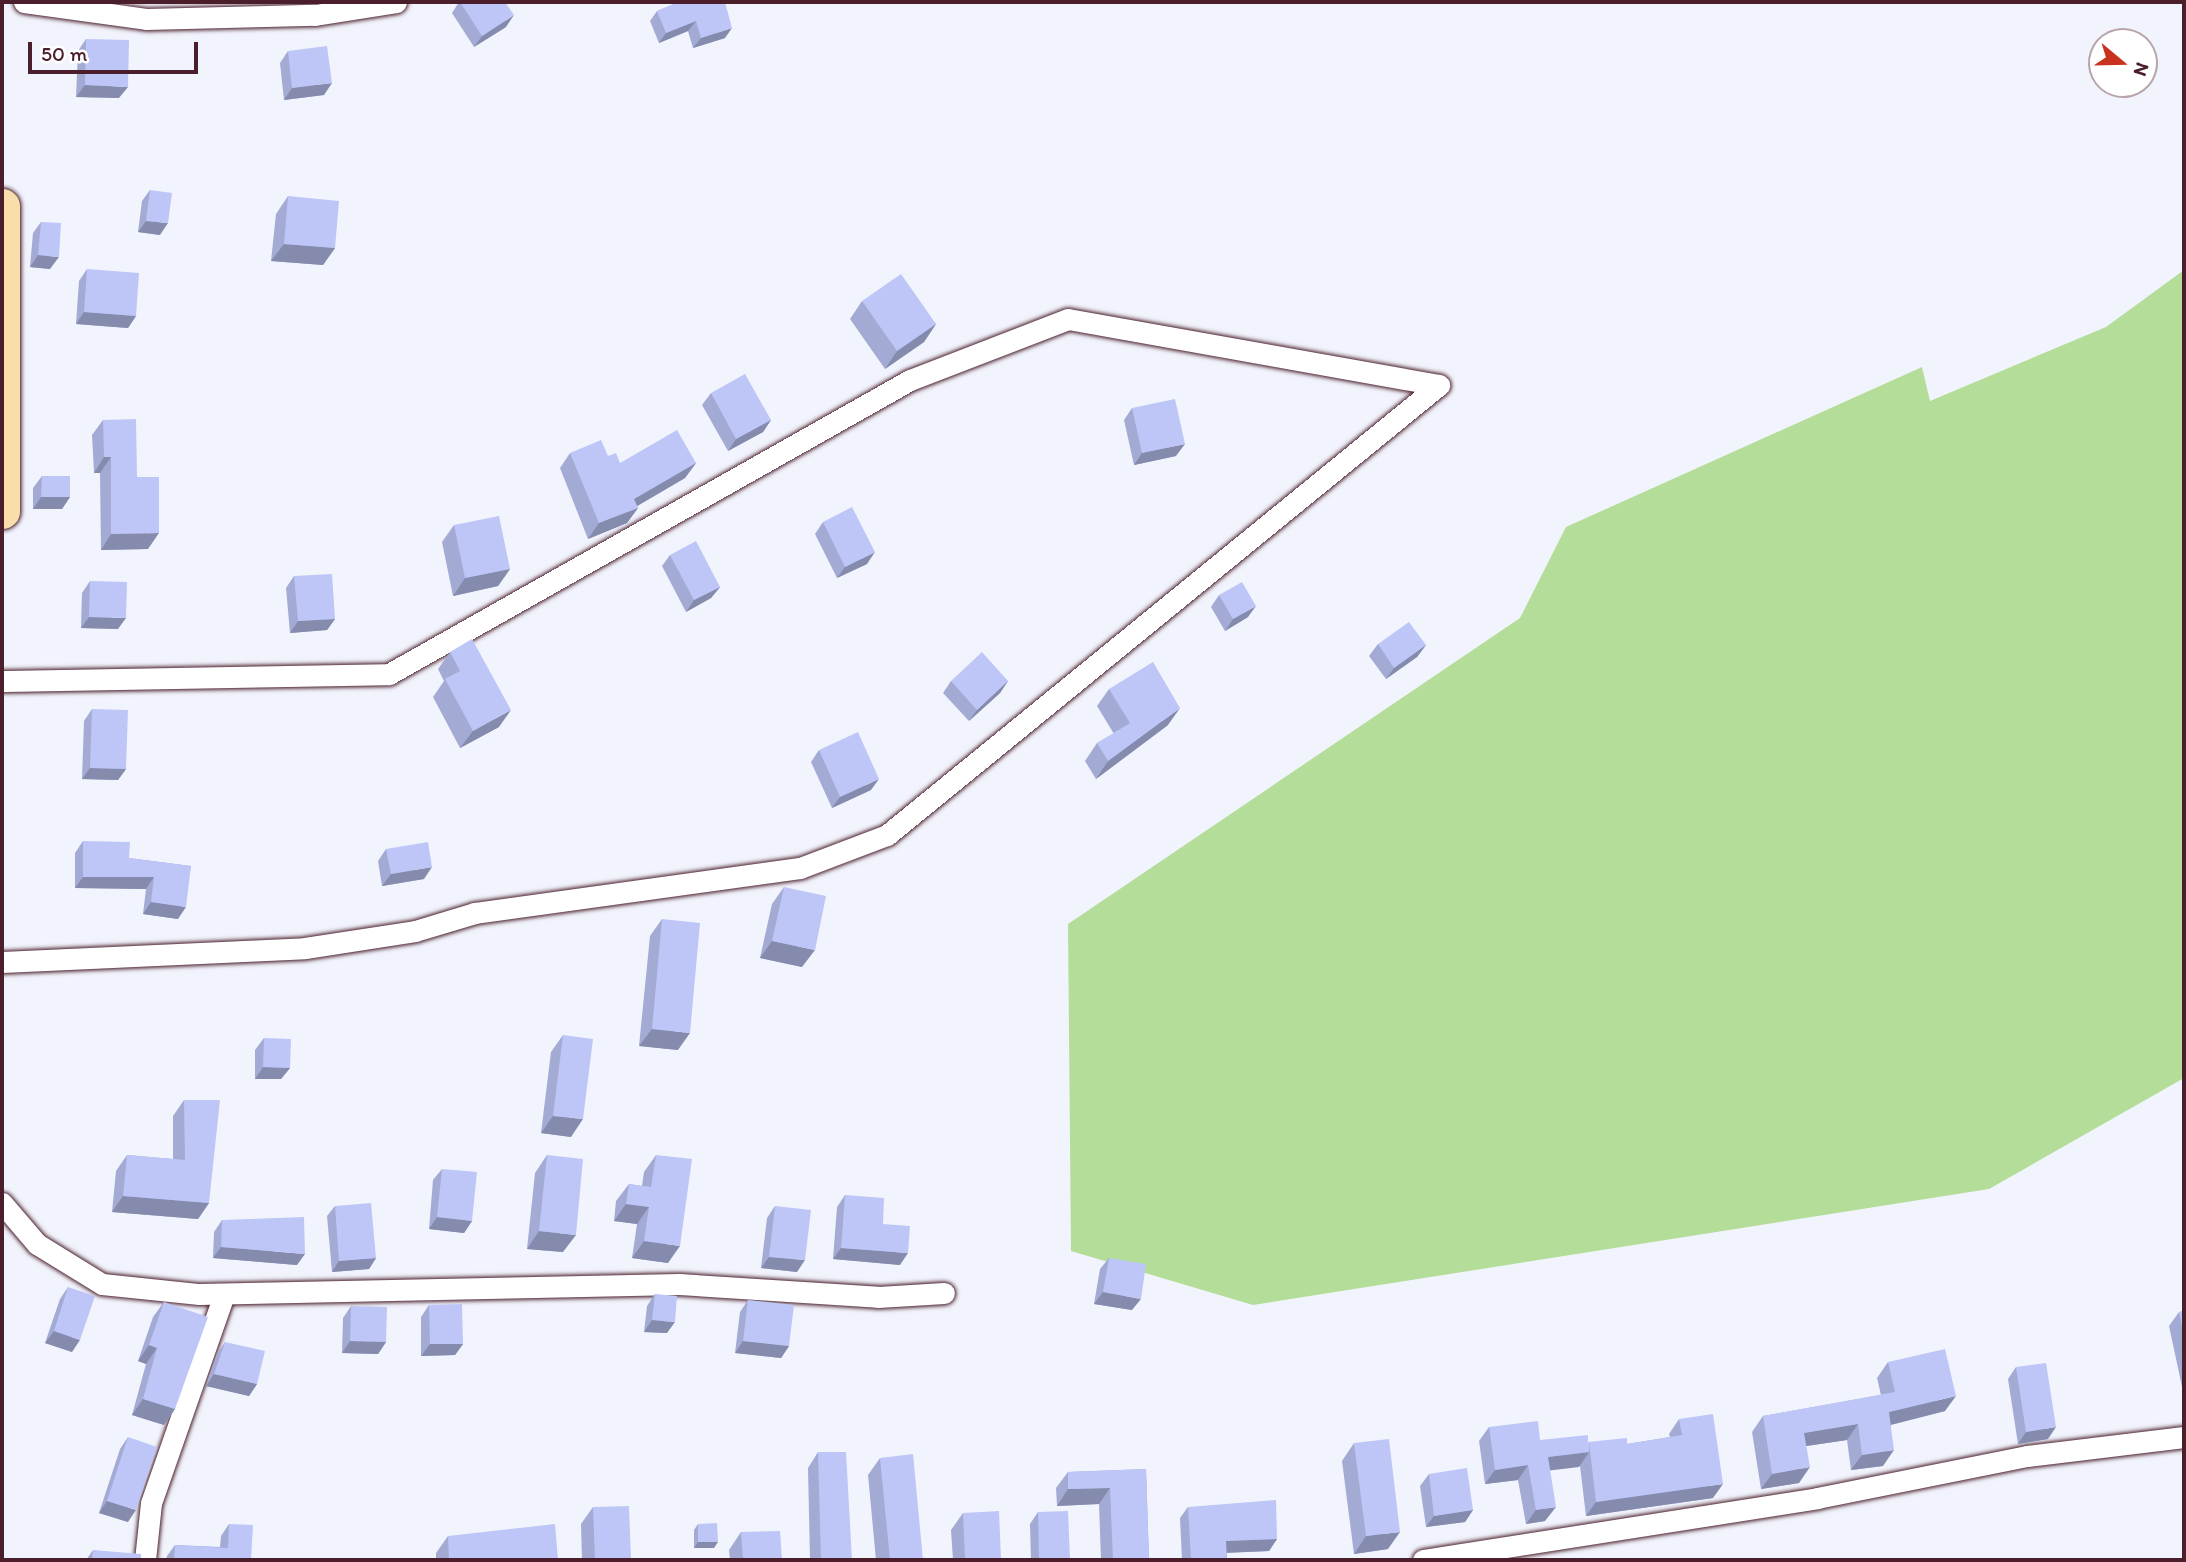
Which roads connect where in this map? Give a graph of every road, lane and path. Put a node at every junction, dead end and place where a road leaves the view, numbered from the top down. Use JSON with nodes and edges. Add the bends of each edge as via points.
{"nodes":[{"id":1,"x":24,"y":2,"type":"edge"},
{"id":2,"x":396,"y":2,"type":"edge"},
{"id":3,"x":2,"y":206,"type":"edge"},
{"id":4,"x":2,"y":512,"type":"edge"},
{"id":5,"x":2,"y":681,"type":"edge"},
{"id":6,"x":2,"y":962,"type":"edge"},
{"id":7,"x":2,"y":1203,"type":"edge"},
{"id":8,"x":944,"y":1293,"type":"dead end"},
{"id":9,"x":224,"y":1295,"type":"junction"},
{"id":10,"x":2184,"y":1437,"type":"edge"},
{"id":11,"x":145,"y":1560,"type":"edge"},
{"id":12,"x":1423,"y":1560,"type":"edge"}],
"edges":[{"from":1,"to":2,"type":"street","via":[[146,19],[315,15]]},
{"from":3,"to":4,"type":"main road"},
{"from":5,"to":6,"type":"street","via":[[389,674],[910,380],[1068,319],[1439,386],[887,835],[800,868],[475,913],[415,931],[305,948]]},
{"from":7,"to":9,"type":"street","via":[[37,1244],[102,1284]]},
{"from":8,"to":9,"type":"street","via":[[878,1297],[665,1284]]},
{"from":9,"to":11,"type":"street","via":[[151,1503]]},
{"from":10,"to":12,"type":"street","via":[[2027,1456],[1817,1499]]}]}
